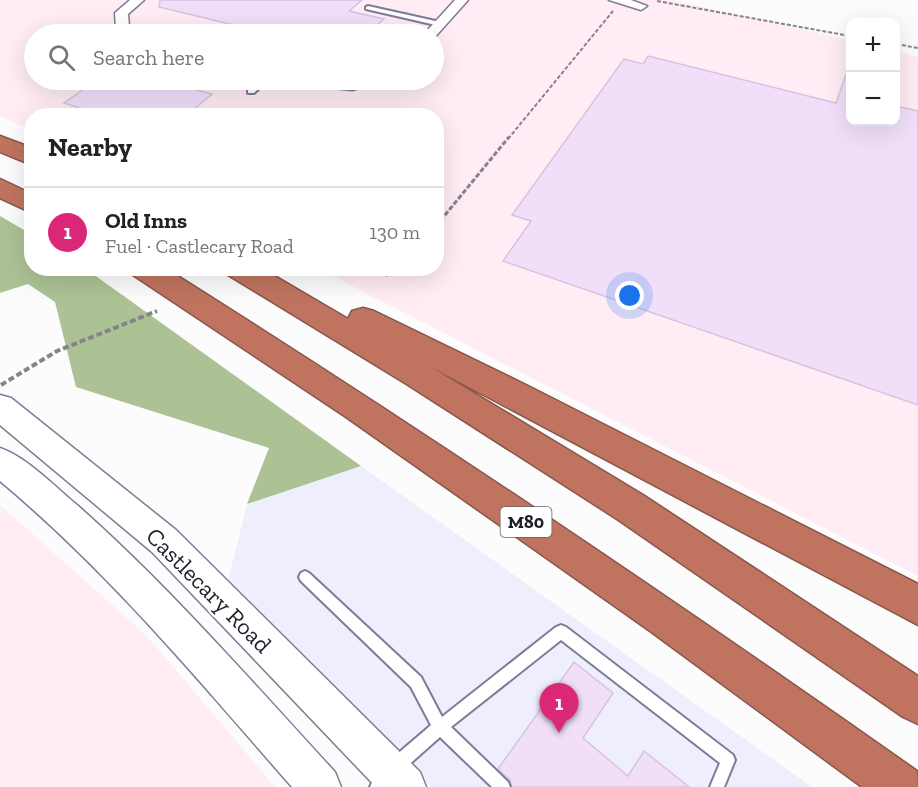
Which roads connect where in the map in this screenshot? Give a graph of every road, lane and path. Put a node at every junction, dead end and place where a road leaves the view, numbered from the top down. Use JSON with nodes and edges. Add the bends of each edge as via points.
{"nodes":[{"id":1,"x":138,"y":0,"type":"edge"},
{"id":2,"x":462,"y":0,"type":"edge"},
{"id":3,"x":653,"y":0,"type":"edge"},
{"id":4,"x":618,"y":1,"type":"edge"},
{"id":5,"x":641,"y":6,"type":"dead end"},
{"id":6,"x":368,"y":8,"type":"dead end"},
{"id":7,"x":122,"y":24,"type":"edge"},
{"id":8,"x":440,"y":24,"type":"joint"},
{"id":9,"x":846,"y":35,"type":"edge"},
{"id":10,"x":900,"y":45,"type":"edge"},
{"id":11,"x":918,"y":48,"type":"edge"},
{"id":12,"x":0,"y":143,"type":"edge"},
{"id":13,"x":24,"y":154,"type":"edge"},
{"id":14,"x":0,"y":187,"type":"edge"},
{"id":15,"x":24,"y":200,"type":"edge"},
{"id":16,"x":444,"y":216,"type":"edge"},
{"id":17,"x":155,"y":276,"type":"edge"},
{"id":18,"x":251,"y":276,"type":"edge"},
{"id":19,"x":275,"y":276,"type":"edge"},
{"id":20,"x":157,"y":311,"type":"dead end"},
{"id":21,"x":0,"y":385,"type":"edge"},
{"id":22,"x":0,"y":407,"type":"edge"},
{"id":23,"x":0,"y":462,"type":"edge"},
{"id":24,"x":305,"y":578,"type":"dead end"},
{"id":25,"x":918,"y":605,"type":"edge"},
{"id":26,"x":918,"y":702,"type":"edge"},
{"id":27,"x":440,"y":728,"type":"junction"},
{"id":28,"x":391,"y":782,"type":"edge"},
{"id":29,"x":320,"y":787,"type":"edge"},
{"id":30,"x":503,"y":787,"type":"edge"},
{"id":31,"x":717,"y":787,"type":"edge"},
{"id":32,"x":901,"y":787,"type":"edge"}],
"edges":[{"from":1,"to":7,"type":"street","via":[[121,13]]},
{"from":2,"to":8,"type":"street"},
{"from":3,"to":9,"type":"path"},
{"from":4,"to":5,"type":"street"},
{"from":4,"to":16,"type":"path"},
{"from":6,"to":8,"type":"lane"},
{"from":10,"to":11,"type":"path"},
{"from":12,"to":13,"type":"highway"},
{"from":14,"to":15,"type":"highway"},
{"from":17,"to":32,"type":"highway","number":"M80","via":[[387,427],[664,617]]},
{"from":18,"to":26,"type":"highway","via":[[630,507]]},
{"from":19,"to":25,"type":"highway","via":[[516,394]]},
{"from":20,"to":21,"type":"path","via":[[59,348]]},
{"from":22,"to":28,"type":"main road","name":"Castlecary Road","via":[[164,541]]},
{"from":23,"to":29,"type":"main road","via":[[118,565]]},
{"from":24,"to":27,"type":"lane","via":[[416,682]]},
{"from":27,"to":28,"type":"lane"},
{"from":27,"to":30,"type":"lane"},
{"from":27,"to":31,"type":"lane","via":[[561,632],[728,760]]}]}
